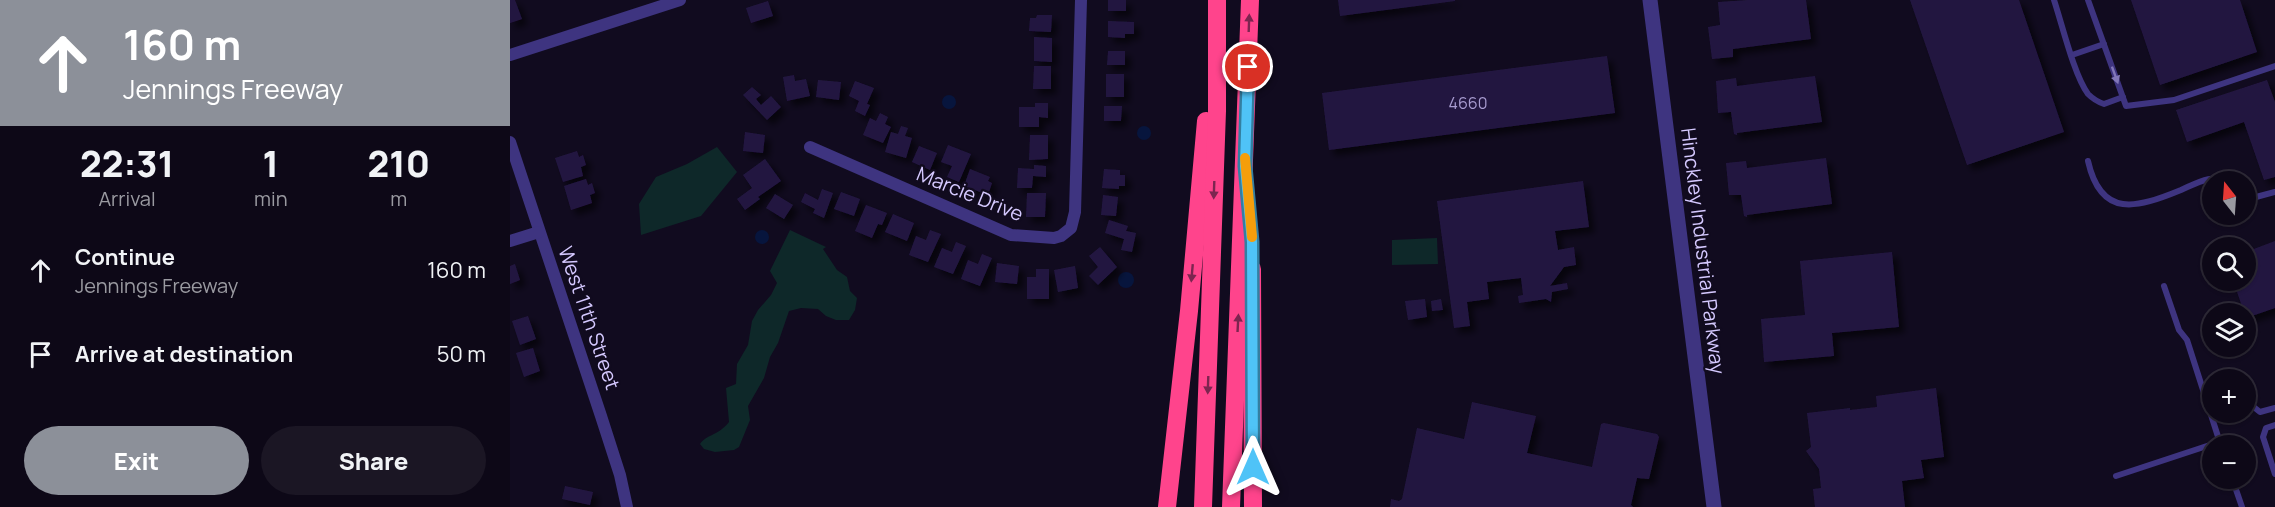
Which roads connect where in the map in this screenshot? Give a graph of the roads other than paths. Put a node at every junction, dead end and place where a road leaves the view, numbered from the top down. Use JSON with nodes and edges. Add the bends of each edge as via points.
{"nodes":[{"id":1,"x":680,"y":0,"type":"edge"},
{"id":2,"x":1081,"y":0,"type":"edge"},
{"id":3,"x":1250,"y":0,"type":"edge"},
{"id":4,"x":1650,"y":0,"type":"edge"},
{"id":5,"x":2054,"y":0,"type":"edge"},
{"id":6,"x":2088,"y":0,"type":"edge"},
{"id":7,"x":1217,"y":3,"type":"edge"},
{"id":8,"x":2104,"y":44,"type":"junction"},
{"id":9,"x":510,"y":55,"type":"edge"},
{"id":10,"x":2072,"y":55,"type":"junction"},
{"id":11,"x":2275,"y":66,"type":"edge"},
{"id":12,"x":2123,"y":97,"type":"junction"},
{"id":13,"x":510,"y":142,"type":"edge"},
{"id":14,"x":810,"y":147,"type":"dead end"},
{"id":15,"x":2088,"y":161,"type":"dead end"},
{"id":16,"x":1245,"y":166,"type":"junction"},
{"id":17,"x":2202,"y":181,"type":"edge"},
{"id":18,"x":2275,"y":192,"type":"edge"},
{"id":19,"x":2256,"y":197,"type":"edge"},
{"id":20,"x":539,"y":232,"type":"junction"},
{"id":21,"x":510,"y":242,"type":"edge"},
{"id":22,"x":2164,"y":286,"type":"dead end"},
{"id":23,"x":2202,"y":382,"type":"edge"},
{"id":24,"x":2275,"y":408,"type":"edge"},
{"id":25,"x":2256,"y":409,"type":"edge"},
{"id":26,"x":2275,"y":425,"type":"edge"},
{"id":27,"x":2202,"y":450,"type":"edge"},
{"id":28,"x":2275,"y":474,"type":"edge"},
{"id":29,"x":2116,"y":477,"type":"dead end"},
{"id":30,"x":2236,"y":489,"type":"edge"},
{"id":31,"x":627,"y":507,"type":"edge"},
{"id":32,"x":1165,"y":507,"type":"edge"},
{"id":33,"x":1203,"y":507,"type":"edge"},
{"id":34,"x":1231,"y":507,"type":"edge"},
{"id":35,"x":1253,"y":507,"type":"edge"},
{"id":36,"x":1714,"y":507,"type":"edge"},
{"id":37,"x":2242,"y":507,"type":"edge"}],
"edges":[{"from":1,"to":9,"type":"street"},
{"from":2,"to":14,"type":"street","name":"Marcie Drive","via":[[1075,212],[1067,234],[1054,238],[1011,235]]},
{"from":16,"to":3,"type":"highway","one_way":true},
{"from":4,"to":36,"type":"street","name":"Hinckley Industrial Parkway"},
{"from":5,"to":10,"type":"lane"},
{"from":6,"to":8,"type":"lane"},
{"from":7,"to":32,"type":"highway","one_way":true,"via":[[1189,311]]},
{"from":7,"to":33,"type":"highway","one_way":true},
{"from":8,"to":10,"type":"lane"},
{"from":8,"to":12,"type":"lane","one_way":true},
{"from":10,"to":12,"type":"lane","via":[[2088,94],[2096,102],[2104,104]]},
{"from":11,"to":12,"type":"lane","via":[[2174,100],[2126,106]]},
{"from":13,"to":20,"type":"street","name":"West 11th Street"},
{"from":15,"to":17,"type":"lane","via":[[2104,198],[2122,205],[2145,202]]},
{"from":34,"to":16,"type":"highway","one_way":true},
{"from":16,"to":35,"type":"highway","via":[[1252,242]]},
{"from":18,"to":19,"type":"lane"},
{"from":20,"to":21,"type":"street"},
{"from":20,"to":31,"type":"street","name":"West 11th Street","via":[[605,427]]},
{"from":22,"to":23,"type":"lane"},
{"from":24,"to":25,"type":"lane","via":[[2260,412]]},
{"from":26,"to":28,"type":"lane","via":[[2266,428],[2264,436]]},
{"from":27,"to":29,"type":"lane"},
{"from":30,"to":37,"type":"lane"}]}
